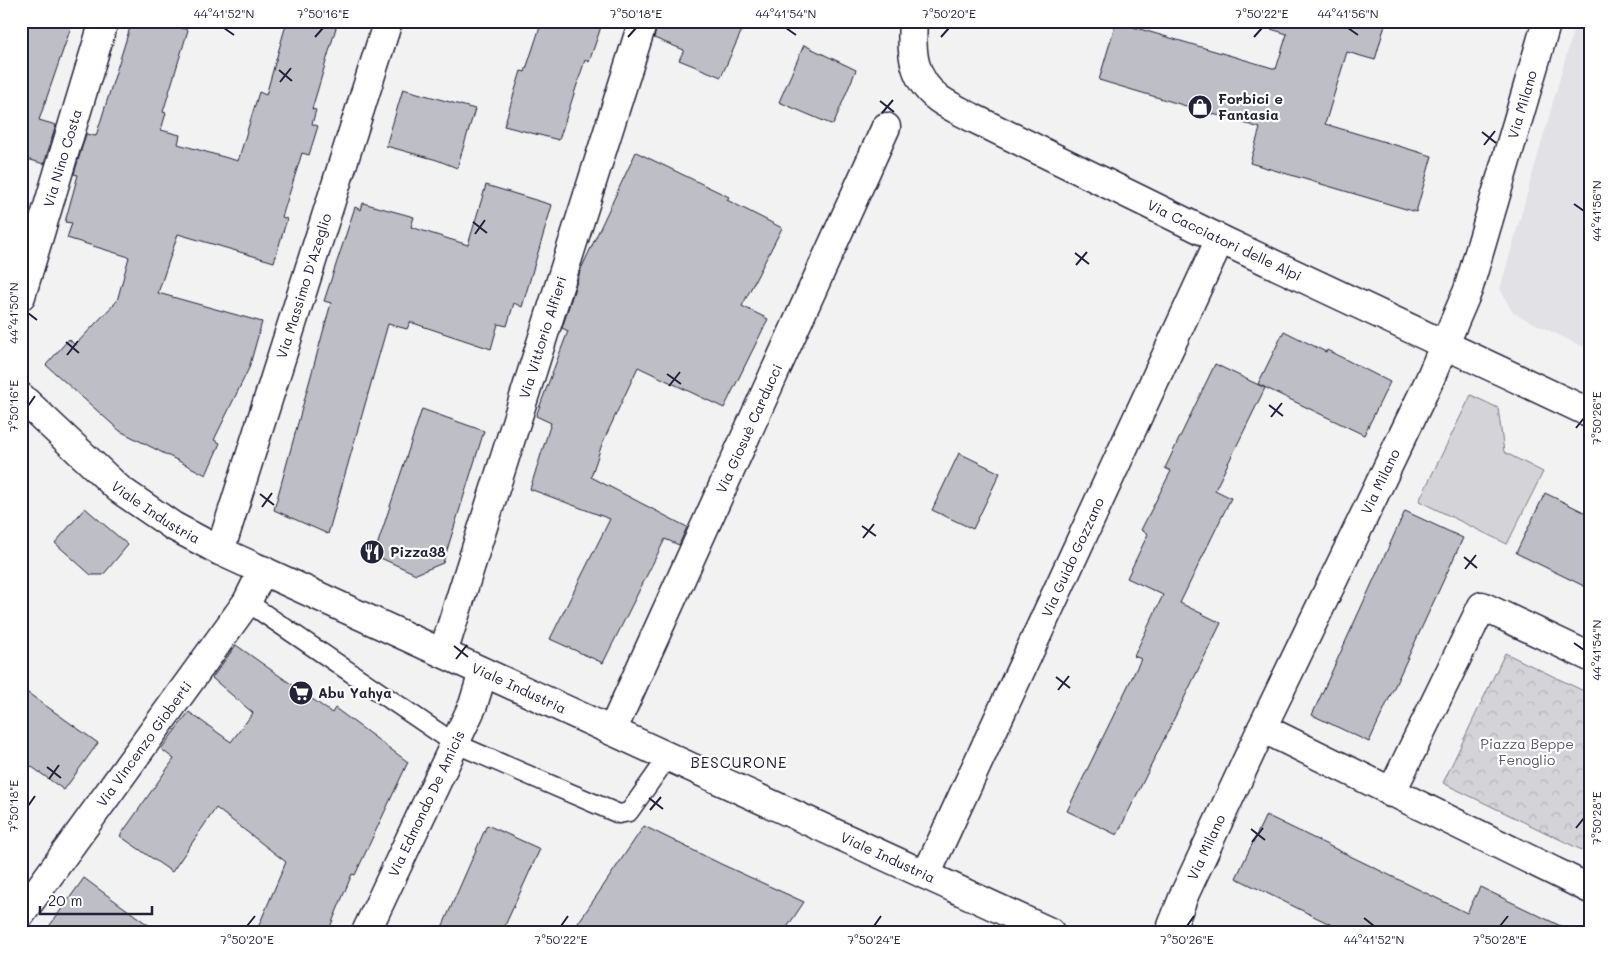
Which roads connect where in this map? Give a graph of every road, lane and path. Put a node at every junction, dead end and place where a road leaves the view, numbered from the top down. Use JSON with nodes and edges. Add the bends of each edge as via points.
{"nodes":[{"id":1,"x":104,"y":21,"type":"edge"},
{"id":2,"x":388,"y":21,"type":"edge"},
{"id":3,"x":643,"y":21,"type":"edge"},
{"id":4,"x":913,"y":21,"type":"edge"},
{"id":5,"x":1547,"y":21,"type":"edge"},
{"id":6,"x":886,"y":126,"type":"dead end"},
{"id":7,"x":1220,"y":238,"type":"junction"},
{"id":8,"x":21,"y":296,"type":"edge"},
{"id":9,"x":1446,"y":345,"type":"junction"},
{"id":10,"x":21,"y":397,"type":"edge"},
{"id":11,"x":1590,"y":413,"type":"edge"},
{"id":12,"x":220,"y":551,"type":"junction"},
{"id":13,"x":263,"y":570,"type":"junction"},
{"id":14,"x":247,"y":602,"type":"junction"},
{"id":15,"x":443,"y":653,"type":"junction"},
{"id":16,"x":1590,"y":657,"type":"edge"},
{"id":17,"x":482,"y":672,"type":"junction"},
{"id":18,"x":1262,"y":728,"type":"junction"},
{"id":19,"x":612,"y":731,"type":"junction"},
{"id":20,"x":454,"y":743,"type":"junction"},
{"id":21,"x":668,"y":757,"type":"junction"},
{"id":22,"x":1391,"y":793,"type":"junction"},
{"id":23,"x":926,"y":875,"type":"junction"},
{"id":24,"x":1590,"y":889,"type":"edge"},
{"id":25,"x":21,"y":914,"type":"edge"},
{"id":26,"x":1175,"y":930,"type":"edge"},
{"id":27,"x":366,"y":932,"type":"edge"},
{"id":28,"x":1050,"y":932,"type":"edge"}],
"edges":[{"from":1,"to":8,"type":"street","name":"Via Nino Costa"},
{"from":2,"to":12,"type":"street","name":"Via Massimo D'Azeglio"},
{"from":3,"to":15,"type":"street","name":"Via Vittorio Alfieri"},
{"from":4,"to":7,"type":"street","name":"Via Cacciatori delle Alpi","via":[[913,60],[921,80],[938,98],[982,123]]},
{"from":5,"to":9,"type":"street","name":"Via Milano","via":[[1468,290]]},
{"from":6,"to":19,"type":"street","name":"Via Giosuè Carducci"},
{"from":7,"to":9,"type":"street","name":"Via Cacciatori delle Alpi"},
{"from":7,"to":23,"type":"street","name":"Via Guido Gozzano"},
{"from":9,"to":11,"type":"street","name":"Via Cacciatori delle Alpi"},
{"from":9,"to":18,"type":"street","name":"Via Milano"},
{"from":10,"to":12,"type":"street","name":"Viale Industria","via":[[119,489],[173,526]]},
{"from":12,"to":13,"type":"street","name":"Viale Industria"},
{"from":13,"to":14,"type":"street","name":"Via Vincenzo Gioberti"},
{"from":13,"to":15,"type":"street","name":"Viale Industria"},
{"from":14,"to":20,"type":"lane"},
{"from":14,"to":25,"type":"street","name":"Via Vincenzo Gioberti"},
{"from":15,"to":17,"type":"street","name":"Viale Industria"},
{"from":16,"to":22,"type":"street","via":[[1482,606]]},
{"from":17,"to":19,"type":"street","name":"Viale Industria"},
{"from":17,"to":20,"type":"street","name":"Via Edmondo De Amicis","via":[[473,705]]},
{"from":18,"to":22,"type":"street"},
{"from":18,"to":26,"type":"street","name":"Via Milano","via":[[1185,893]]},
{"from":19,"to":21,"type":"street","name":"Viale Industria"},
{"from":20,"to":21,"type":"lane","via":[[619,814],[629,812]]},
{"from":20,"to":27,"type":"street","name":"Via Edmondo De Amicis"},
{"from":21,"to":23,"type":"street","name":"Viale Industria"},
{"from":22,"to":24,"type":"street"},
{"from":23,"to":28,"type":"street","name":"Viale Industria"}]}
